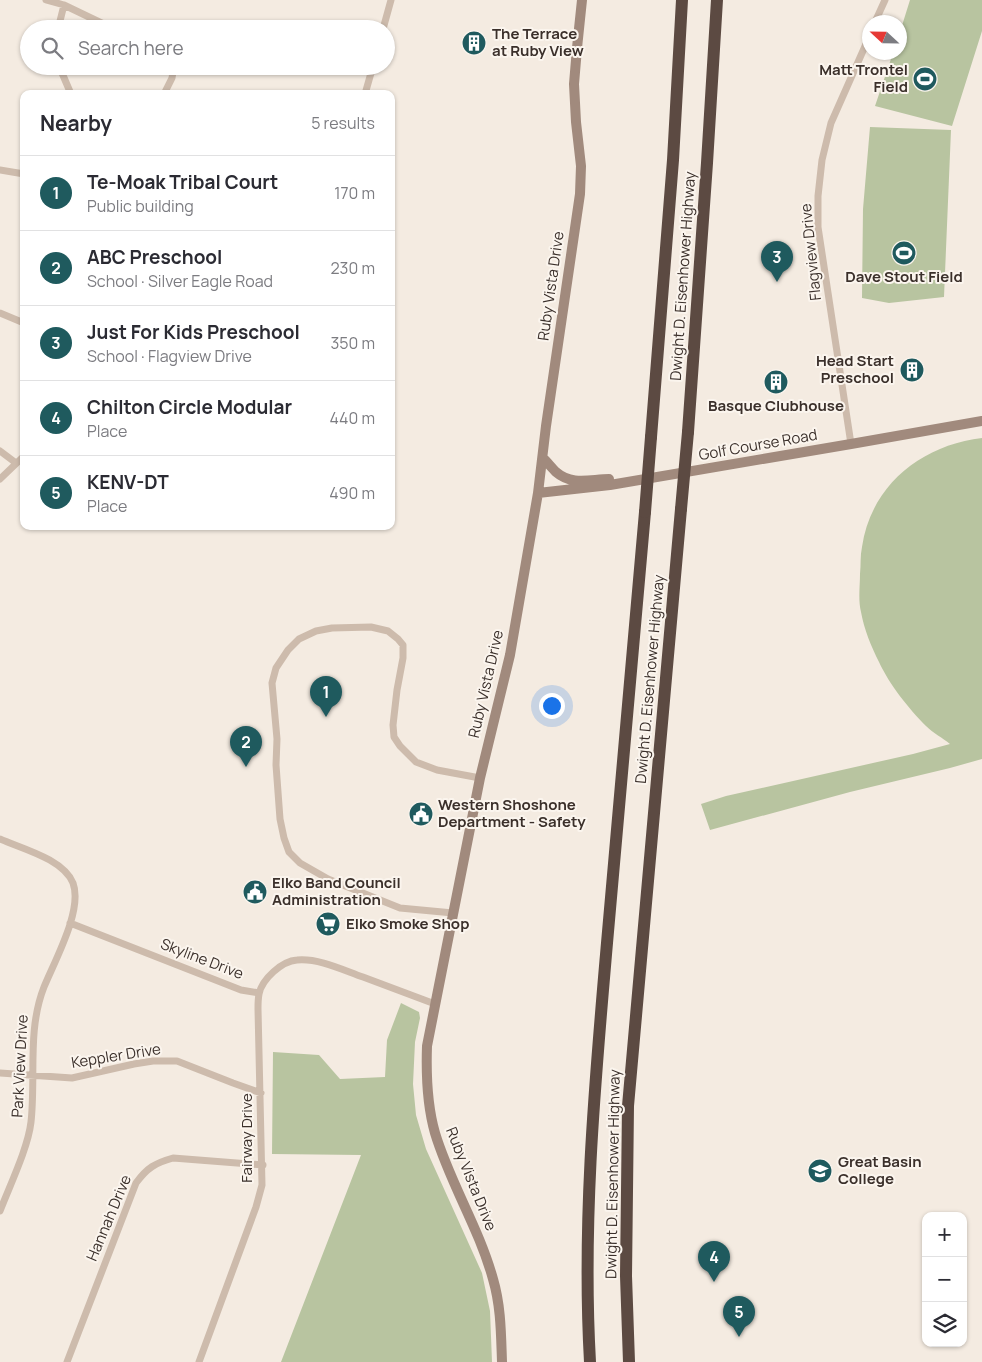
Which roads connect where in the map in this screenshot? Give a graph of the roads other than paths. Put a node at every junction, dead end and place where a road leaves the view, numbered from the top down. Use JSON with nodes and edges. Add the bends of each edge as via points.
{"nodes":[{"id":1,"x":46,"y":0,"type":"edge"},
{"id":2,"x":391,"y":0,"type":"edge"},
{"id":3,"x":582,"y":0,"type":"edge"},
{"id":4,"x":682,"y":0,"type":"edge"},
{"id":5,"x":717,"y":0,"type":"edge"},
{"id":6,"x":885,"y":0,"type":"edge"},
{"id":7,"x":64,"y":5,"type":"junction"},
{"id":8,"x":878,"y":15,"type":"edge"},
{"id":9,"x":60,"y":20,"type":"edge"},
{"id":10,"x":95,"y":20,"type":"edge"},
{"id":11,"x":385,"y":20,"type":"edge"},
{"id":12,"x":862,"y":53,"type":"edge"},
{"id":13,"x":63,"y":75,"type":"edge"},
{"id":14,"x":172,"y":75,"type":"edge"},
{"id":15,"x":370,"y":75,"type":"edge"},
{"id":16,"x":69,"y":90,"type":"edge"},
{"id":17,"x":166,"y":90,"type":"edge"},
{"id":18,"x":366,"y":90,"type":"edge"},
{"id":19,"x":0,"y":170,"type":"edge"},
{"id":20,"x":20,"y":173,"type":"edge"},
{"id":21,"x":0,"y":313,"type":"edge"},
{"id":22,"x":20,"y":321,"type":"edge"},
{"id":23,"x":982,"y":421,"type":"edge"},
{"id":24,"x":852,"y":444,"type":"junction"},
{"id":25,"x":0,"y":451,"type":"edge"},
{"id":26,"x":543,"y":458,"type":"junction"},
{"id":27,"x":20,"y":460,"type":"edge"},
{"id":28,"x":16,"y":463,"type":"junction"},
{"id":29,"x":0,"y":480,"type":"edge"},
{"id":30,"x":635,"y":481,"type":"junction"},
{"id":31,"x":538,"y":493,"type":"junction"},
{"id":32,"x":480,"y":778,"type":"junction"},
{"id":33,"x":0,"y":839,"type":"edge"},
{"id":34,"x":453,"y":913,"type":"junction"},
{"id":35,"x":70,"y":923,"type":"junction"},
{"id":36,"x":259,"y":993,"type":"junction"},
{"id":37,"x":435,"y":1004,"type":"junction"},
{"id":38,"x":0,"y":1073,"type":"edge"},
{"id":39,"x":34,"y":1076,"type":"junction"},
{"id":40,"x":261,"y":1093,"type":"junction"},
{"id":41,"x":263,"y":1165,"type":"junction"},
{"id":42,"x":0,"y":1211,"type":"edge"},
{"id":43,"x":67,"y":1362,"type":"edge"},
{"id":44,"x":199,"y":1362,"type":"edge"},
{"id":45,"x":502,"y":1362,"type":"edge"},
{"id":46,"x":590,"y":1362,"type":"edge"},
{"id":47,"x":629,"y":1362,"type":"edge"}],
"edges":[{"from":1,"to":7,"type":"street"},
{"from":2,"to":11,"type":"street"},
{"from":3,"to":26,"type":"street","name":"Ruby Vista Drive","via":[[574,84],[581,166],[580,194]]},
{"from":4,"to":46,"type":"highway","name":"Dwight D. Eisenhower Highway","bridge":true,"via":[[673,160],[645,512],[593,1104],[588,1228]]},
{"from":5,"to":47,"type":"highway","name":"Dwight D. Eisenhower Highway","bridge":true,"via":[[688,432],[628,1106],[626,1276]]},
{"from":6,"to":8,"type":"street"},
{"from":7,"to":9,"type":"street"},
{"from":7,"to":10,"type":"street"},
{"from":12,"to":24,"type":"street","name":"Flagview Drive","via":[[831,123],[818,196],[818,227]]},
{"from":13,"to":16,"type":"street"},
{"from":14,"to":17,"type":"street"},
{"from":15,"to":18,"type":"street"},
{"from":19,"to":20,"type":"street"},
{"from":21,"to":22,"type":"street"},
{"from":23,"to":24,"type":"street","name":"Golf Course Road"},
{"from":24,"to":30,"type":"street","name":"Golf Course Road"},
{"from":25,"to":28,"type":"street"},
{"from":26,"to":30,"type":"street","via":[[570,480]]},
{"from":26,"to":31,"type":"street","name":"Ruby Vista Drive"},
{"from":27,"to":28,"type":"street"},
{"from":28,"to":29,"type":"street"},
{"from":30,"to":31,"type":"street","name":"Golf Course Road"},
{"from":31,"to":32,"type":"street","name":"Ruby Vista Drive","via":[[510,654]]},
{"from":32,"to":34,"type":"street","name":"Ruby Vista Drive"},
{"from":32,"to":34,"type":"street","via":[[437,770],[416,762],[394,738],[403,645],[388,632],[371,627],[316,631],[299,639],[276,668],[272,683],[276,765],[280,819],[289,852],[300,863],[328,879],[400,908]]},
{"from":33,"to":35,"type":"street","via":[[54,862],[68,874],[76,896]]},
{"from":34,"to":37,"type":"street","name":"Ruby Vista Drive"},
{"from":35,"to":36,"type":"street","name":"Skyline Drive","via":[[241,990]]},
{"from":35,"to":39,"type":"street","name":"Park View Drive","via":[[37,1008],[32,1053]]},
{"from":36,"to":37,"type":"street","name":"Skyline Drive","via":[[264,982],[288,962],[307,960],[340,968]]},
{"from":36,"to":40,"type":"street","name":"Fairway Drive"},
{"from":37,"to":45,"type":"street","name":"Ruby Vista Drive","via":[[427,1046],[429,1108],[441,1152],[494,1279],[500,1310]]},
{"from":38,"to":39,"type":"street","name":"Keppler Drive"},
{"from":39,"to":40,"type":"street","name":"Keppler Drive","via":[[72,1078],[134,1064],[177,1061]]},
{"from":39,"to":42,"type":"street","name":"Park View Drive","via":[[29,1134]]},
{"from":40,"to":41,"type":"street","name":"Fairway Drive"},
{"from":41,"to":43,"type":"street","name":"Hannah Drive","via":[[173,1158],[146,1171],[136,1183]]},
{"from":41,"to":44,"type":"street","name":"Fairway Drive","via":[[256,1207]]}]}
